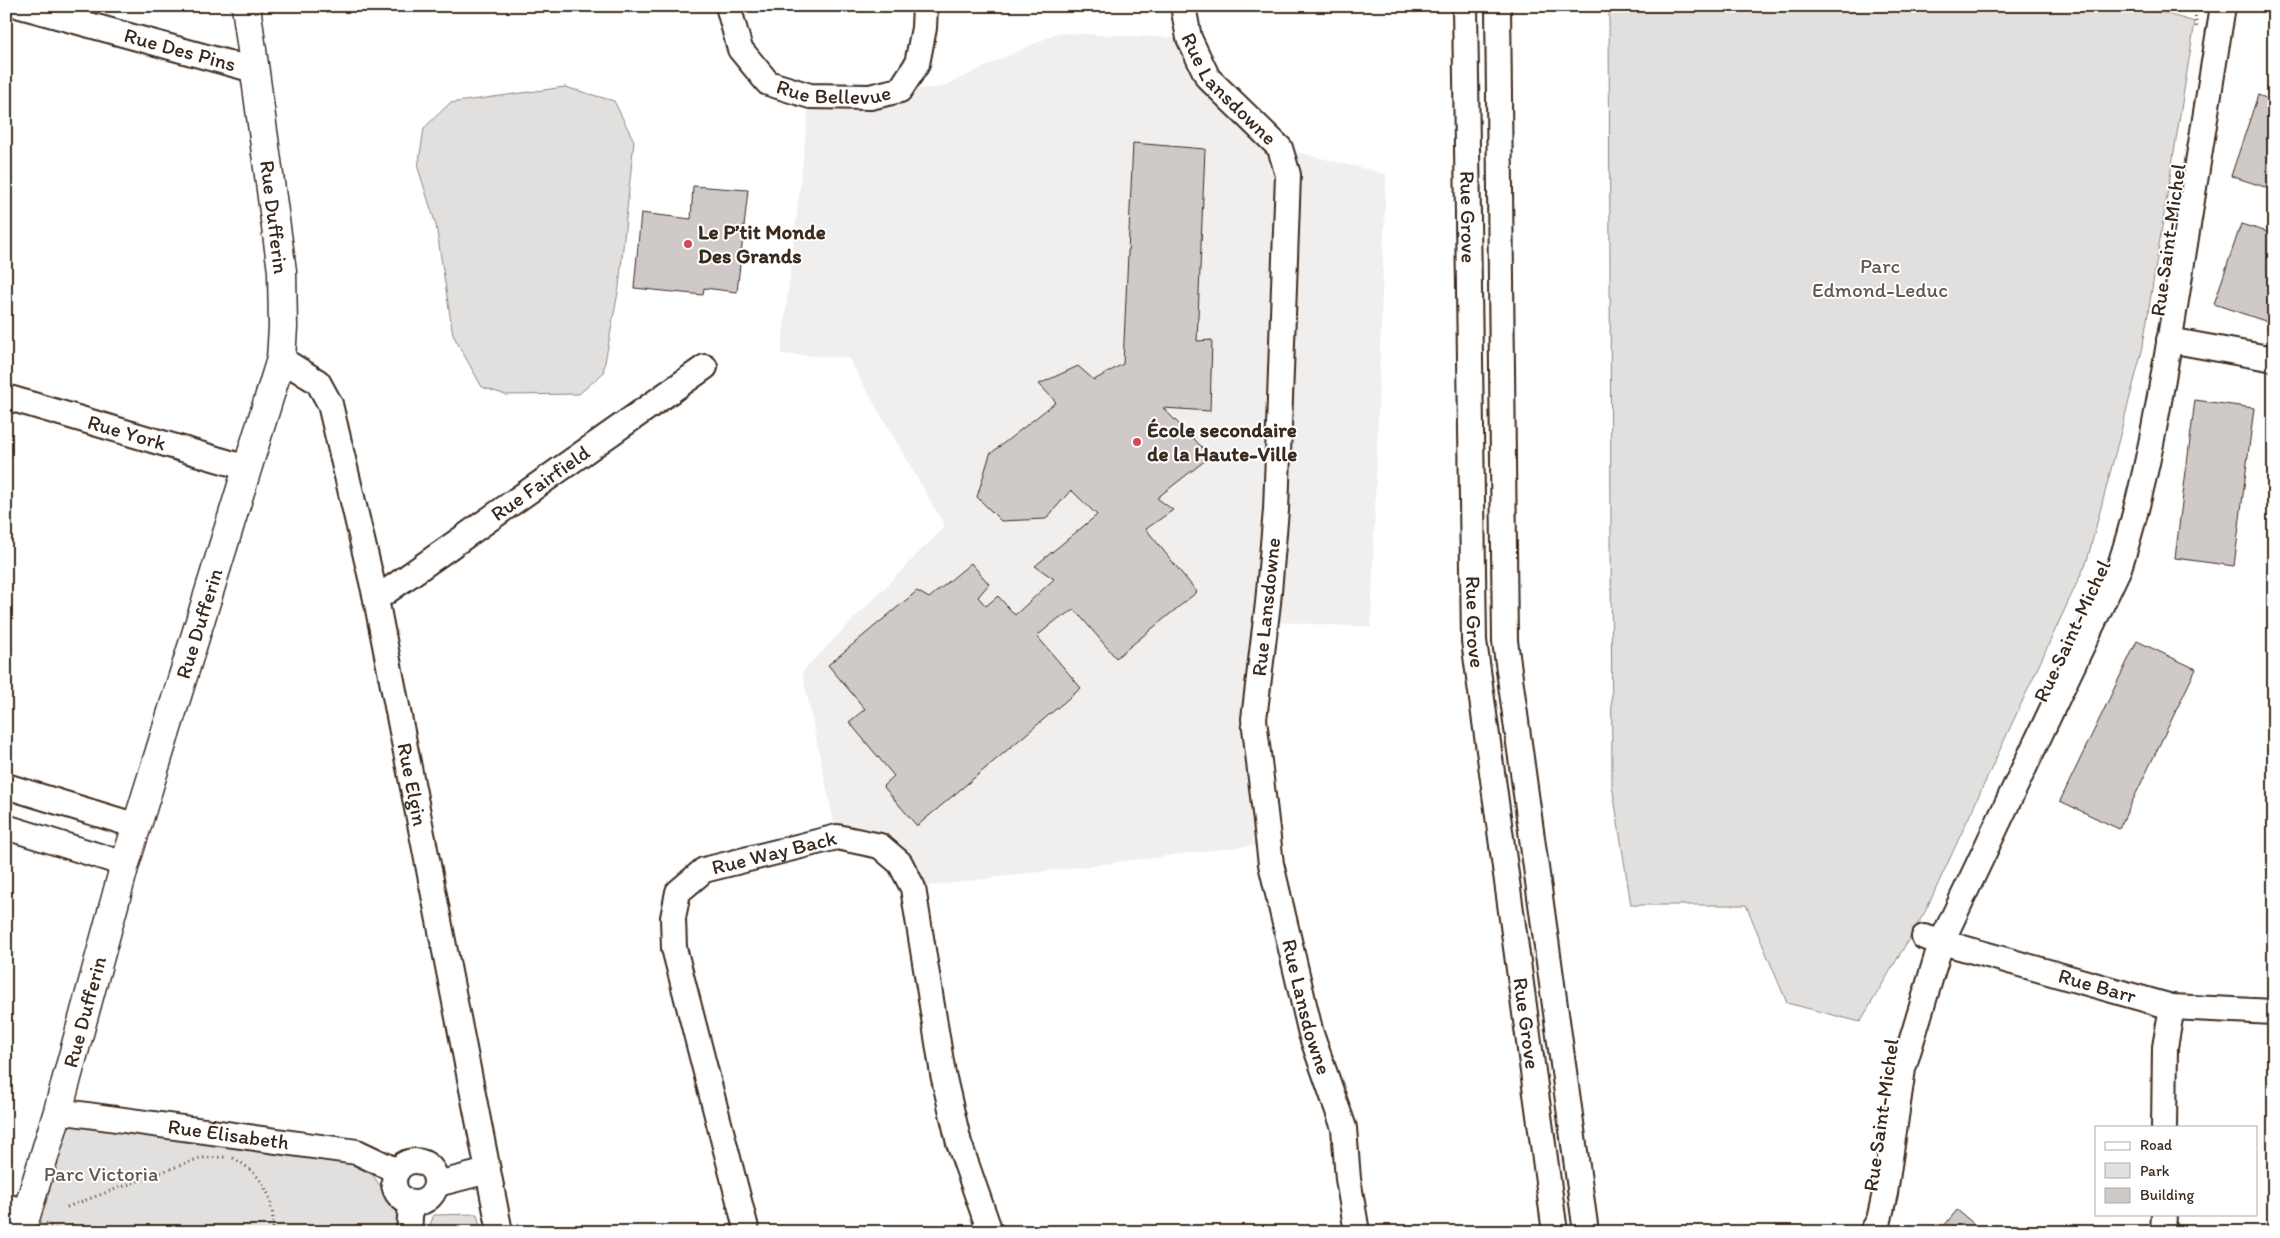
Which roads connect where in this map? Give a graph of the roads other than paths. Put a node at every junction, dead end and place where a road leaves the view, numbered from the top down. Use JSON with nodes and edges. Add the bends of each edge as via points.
{"nodes":[{"id":1,"x":20,"y":6,"type":"edge"},
{"id":2,"x":246,"y":6,"type":"edge"},
{"id":3,"x":728,"y":6,"type":"edge"},
{"id":4,"x":925,"y":6,"type":"edge"},
{"id":5,"x":1183,"y":6,"type":"edge"},
{"id":6,"x":1465,"y":6,"type":"edge"},
{"id":7,"x":1498,"y":6,"type":"edge"},
{"id":8,"x":2223,"y":6,"type":"edge"},
{"id":9,"x":254,"y":70,"type":"junction"},
{"id":10,"x":2170,"y":340,"type":"junction"},
{"id":11,"x":281,"y":359,"type":"junction"},
{"id":12,"x":2274,"y":359,"type":"edge"},
{"id":13,"x":705,"y":367,"type":"dead end"},
{"id":14,"x":6,"y":397,"type":"edge"},
{"id":15,"x":247,"y":468,"type":"junction"},
{"id":16,"x":376,"y":599,"type":"junction"},
{"id":17,"x":6,"y":786,"type":"edge"},
{"id":18,"x":137,"y":826,"type":"junction"},
{"id":19,"x":6,"y":827,"type":"edge"},
{"id":20,"x":126,"y":864,"type":"junction"},
{"id":21,"x":1932,"y":940,"type":"junction"},
{"id":22,"x":2172,"y":1007,"type":"junction"},
{"id":23,"x":2274,"y":1012,"type":"edge"},
{"id":24,"x":58,"y":1111,"type":"junction"},
{"id":25,"x":2164,"y":1126,"type":"edge"},
{"id":26,"x":397,"y":1171,"type":"junction"},
{"id":27,"x":488,"y":1171,"type":"junction"},
{"id":28,"x":437,"y":1184,"type":"junction"},
{"id":29,"x":411,"y":1203,"type":"junction"},
{"id":30,"x":2164,"y":1216,"type":"edge"},
{"id":31,"x":18,"y":1217,"type":"edge"},
{"id":32,"x":409,"y":1232,"type":"edge"},
{"id":33,"x":500,"y":1232,"type":"edge"},
{"id":34,"x":747,"y":1232,"type":"edge"},
{"id":35,"x":990,"y":1232,"type":"edge"},
{"id":36,"x":1357,"y":1232,"type":"edge"},
{"id":37,"x":1555,"y":1232,"type":"edge"},
{"id":38,"x":1586,"y":1232,"type":"edge"},
{"id":39,"x":1872,"y":1232,"type":"edge"},
{"id":40,"x":2163,"y":1232,"type":"edge"}],
"edges":[{"from":1,"to":9,"type":"street","name":"Rue Des Pins"},
{"from":2,"to":9,"type":"main road","name":"Rue Dufferin"},
{"from":3,"to":4,"type":"street","name":"Rue Bellevue","via":[[740,49],[768,83],[810,96],[870,98],[900,90],[917,64]]},
{"from":5,"to":36,"type":"street","name":"Rue Lansdowne","via":[[1189,38],[1208,78],[1280,148],[1288,175],[1276,510],[1254,719],[1271,864],[1311,1034],[1344,1128]]},
{"from":6,"to":37,"type":"street","name":"Rue Grove","via":[[1474,640]]},
{"from":7,"to":38,"type":"street","name":"Rue Grove","via":[[1505,640]]},
{"from":8,"to":10,"type":"street","name":"Rue Saint-Michel"},
{"from":9,"to":11,"type":"main road","name":"Rue Dufferin","via":[[282,271]]},
{"from":10,"to":12,"type":"street"},
{"from":10,"to":21,"type":"street","name":"Rue Saint-Michel","via":[[2142,487],[2119,568]]},
{"from":11,"to":15,"type":"main road","name":"Rue Dufferin"},
{"from":11,"to":16,"type":"street","name":"Rue Elgin","via":[[318,382],[330,404]]},
{"from":13,"to":16,"type":"street","name":"Rue Fairfield"},
{"from":14,"to":15,"type":"street","name":"Rue York"},
{"from":15,"to":18,"type":"main road","name":"Rue Dufferin"},
{"from":16,"to":27,"type":"street","name":"Rue Elgin"},
{"from":17,"to":18,"type":"street"},
{"from":18,"to":20,"type":"main road","name":"Rue Dufferin"},
{"from":19,"to":20,"type":"street"},
{"from":20,"to":24,"type":"main road","name":"Rue Dufferin"},
{"from":21,"to":22,"type":"street","name":"Rue Barr"},
{"from":21,"to":39,"type":"street","name":"Rue Saint-Michel","via":[[1903,1069],[1885,1193],[1879,1220]]},
{"from":22,"to":23,"type":"street","name":"Rue Barr"},
{"from":22,"to":25,"type":"street","via":[[2165,1047]]},
{"from":24,"to":26,"type":"street","name":"Rue Élisabeth","via":[[357,1152]]},
{"from":24,"to":31,"type":"main road","name":"Rue Dufferin"},
{"from":26,"to":28,"type":"street","via":[[410,1161],[419,1161],[432,1170]]},
{"from":26,"to":29,"type":"street","via":[[394,1187]]},
{"from":27,"to":28,"type":"street"},
{"from":27,"to":33,"type":"street","name":"Rue Elgin"},
{"from":28,"to":29,"type":"street","via":[[427,1199]]},
{"from":29,"to":32,"type":"street"},
{"from":30,"to":40,"type":"street"},
{"from":34,"to":35,"type":"street","name":"Rue Way Back","via":[[674,948],[673,918],[678,892],[704,870],[837,837],[880,846],[900,863],[913,888],[943,1074],[959,1143]]}]}
